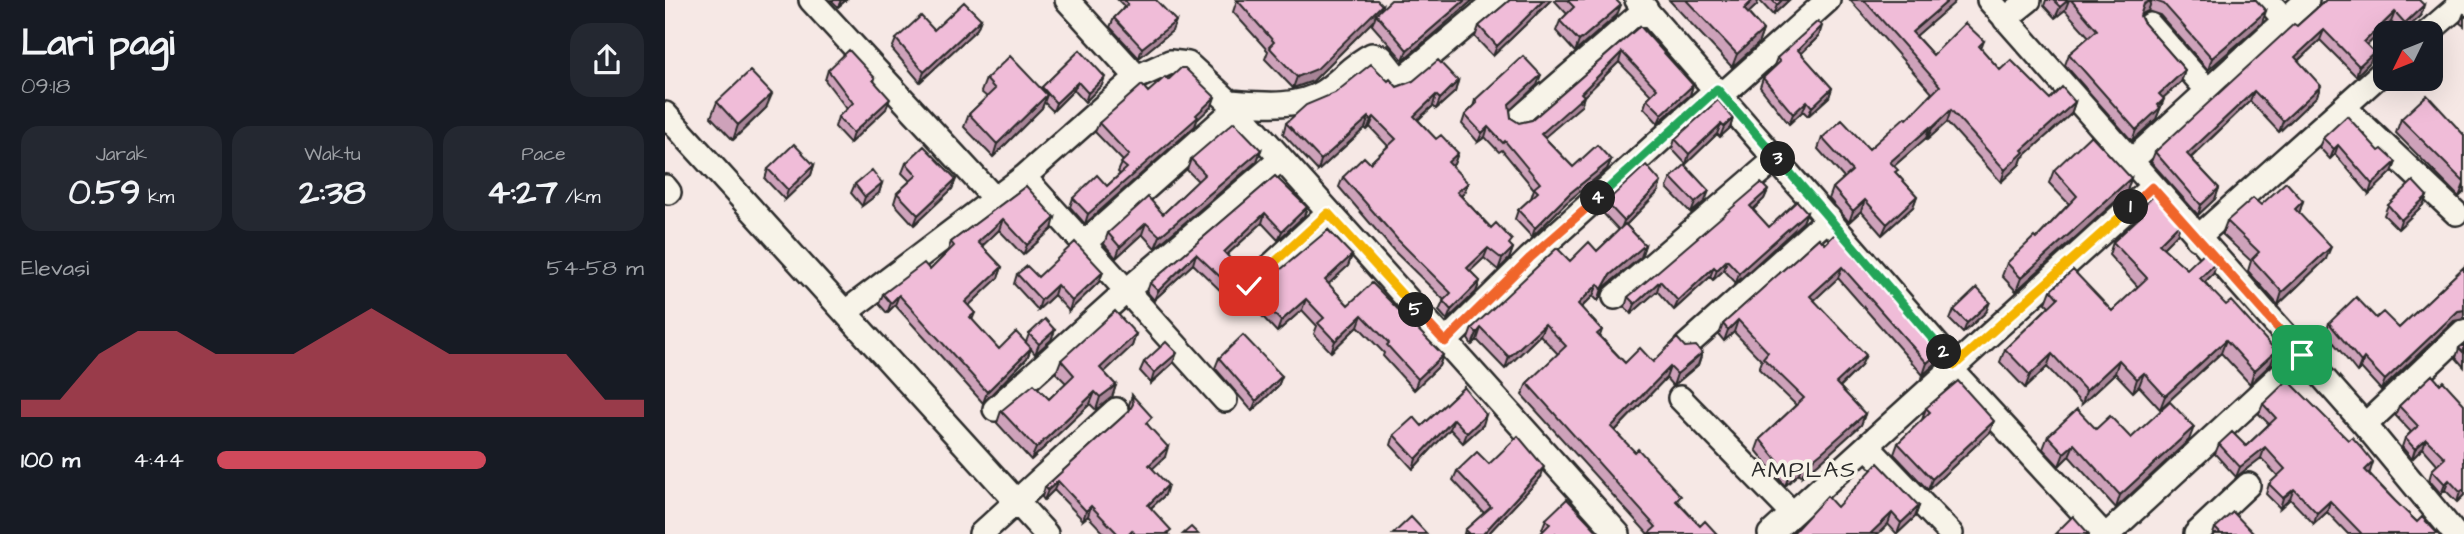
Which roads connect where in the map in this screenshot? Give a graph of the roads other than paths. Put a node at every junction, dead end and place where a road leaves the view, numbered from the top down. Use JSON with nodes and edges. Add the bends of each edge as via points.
{"nodes":[{"id":1,"x":811,"y":0,"type":"edge"},
{"id":2,"x":1497,"y":0,"type":"edge"},
{"id":3,"x":1828,"y":0,"type":"edge"},
{"id":4,"x":1989,"y":0,"type":"edge"},
{"id":5,"x":2028,"y":0,"type":"edge"},
{"id":6,"x":2267,"y":0,"type":"edge"},
{"id":7,"x":2307,"y":0,"type":"edge"},
{"id":8,"x":1071,"y":1,"type":"edge"},
{"id":9,"x":2464,"y":1,"type":"edge"},
{"id":10,"x":1642,"y":5,"type":"edge"},
{"id":11,"x":2005,"y":19,"type":"junction"},
{"id":12,"x":2285,"y":20,"type":"junction"},
{"id":13,"x":2441,"y":21,"type":"edge"},
{"id":14,"x":2150,"y":24,"type":"dead end"},
{"id":15,"x":1137,"y":77,"type":"junction"},
{"id":16,"x":2373,"y":81,"type":"edge"},
{"id":17,"x":1719,"y":92,"type":"junction"},
{"id":18,"x":2209,"y":92,"type":"junction"},
{"id":19,"x":1233,"y":105,"type":"junction"},
{"id":20,"x":2344,"y":107,"type":"junction"},
{"id":21,"x":665,"y":114,"type":"edge"},
{"id":22,"x":1519,"y":119,"type":"edge"},
{"id":23,"x":1777,"y":158,"type":"junction"},
{"id":24,"x":1281,"y":159,"type":"junction"},
{"id":25,"x":2130,"y":162,"type":"junction"},
{"id":26,"x":1024,"y":177,"type":"junction"},
{"id":27,"x":2152,"y":187,"type":"junction"},
{"id":28,"x":995,"y":199,"type":"junction"},
{"id":29,"x":1328,"y":213,"type":"junction"},
{"id":30,"x":2456,"y":213,"type":"dead end"},
{"id":31,"x":1829,"y":218,"type":"junction"},
{"id":32,"x":2197,"y":238,"type":"junction"},
{"id":33,"x":1083,"y":244,"type":"junction"},
{"id":34,"x":1249,"y":286,"type":"dead end"},
{"id":35,"x":1125,"y":292,"type":"junction"},
{"id":36,"x":1615,"y":297,"type":"dead end"},
{"id":37,"x":847,"y":312,"type":"junction"},
{"id":38,"x":2464,"y":331,"type":"edge"},
{"id":39,"x":1445,"y":342,"type":"junction"},
{"id":40,"x":1686,"y":346,"type":"edge"},
{"id":41,"x":2302,"y":355,"type":"junction"},
{"id":42,"x":1953,"y":367,"type":"junction"},
{"id":43,"x":1680,"y":398,"type":"dead end"},
{"id":44,"x":1225,"y":400,"type":"dead end"},
{"id":45,"x":995,"y":409,"type":"dead end"},
{"id":46,"x":1116,"y":410,"type":"dead end"},
{"id":47,"x":2365,"y":425,"type":"junction"},
{"id":48,"x":1867,"y":446,"type":"junction"},
{"id":49,"x":2248,"y":485,"type":"dead end"},
{"id":50,"x":1017,"y":501,"type":"junction"},
{"id":51,"x":1791,"y":513,"type":"junction"},
{"id":52,"x":2451,"y":526,"type":"edge"},
{"id":53,"x":981,"y":534,"type":"edge"},
{"id":54,"x":1046,"y":534,"type":"edge"},
{"id":55,"x":1618,"y":534,"type":"edge"},
{"id":56,"x":1770,"y":534,"type":"edge"},
{"id":57,"x":1951,"y":534,"type":"edge"},
{"id":58,"x":2106,"y":534,"type":"edge"},
{"id":59,"x":2196,"y":534,"type":"edge"}],
"edges":[{"from":1,"to":28,"type":"street"},
{"from":2,"to":19,"type":"street","via":[[1400,81],[1381,57],[1372,55],[1322,92],[1301,101]]},
{"from":3,"to":17,"type":"street"},
{"from":4,"to":11,"type":"street"},
{"from":5,"to":11,"type":"street"},
{"from":6,"to":12,"type":"street"},
{"from":7,"to":12,"type":"street"},
{"from":8,"to":15,"type":"street"},
{"from":9,"to":13,"type":"street"},
{"from":10,"to":17,"type":"street"},
{"from":10,"to":22,"type":"street"},
{"from":11,"to":25,"type":"street"},
{"from":12,"to":18,"type":"street"},
{"from":14,"to":18,"type":"street"},
{"from":15,"to":19,"type":"street","via":[[1170,62],[1188,64]]},
{"from":15,"to":26,"type":"street"},
{"from":16,"to":20,"type":"street"},
{"from":17,"to":23,"type":"street"},
{"from":17,"to":39,"type":"street","via":[[1530,258]]},
{"from":18,"to":25,"type":"street"},
{"from":19,"to":24,"type":"street"},
{"from":19,"to":33,"type":"street"},
{"from":20,"to":30,"type":"street"},
{"from":20,"to":32,"type":"street"},
{"from":21,"to":37,"type":"street"},
{"from":23,"to":31,"type":"street"},
{"from":23,"to":36,"type":"street"},
{"from":24,"to":29,"type":"street"},
{"from":24,"to":35,"type":"street"},
{"from":25,"to":27,"type":"street"},
{"from":26,"to":28,"type":"street"},
{"from":26,"to":33,"type":"street"},
{"from":27,"to":32,"type":"street"},
{"from":27,"to":42,"type":"street"},
{"from":28,"to":37,"type":"street"},
{"from":29,"to":34,"type":"street"},
{"from":29,"to":39,"type":"street"},
{"from":31,"to":40,"type":"street"},
{"from":31,"to":42,"type":"street"},
{"from":32,"to":41,"type":"street"},
{"from":33,"to":35,"type":"street"},
{"from":35,"to":44,"type":"street"},
{"from":35,"to":45,"type":"street"},
{"from":37,"to":50,"type":"street"},
{"from":38,"to":47,"type":"street"},
{"from":39,"to":55,"type":"street"},
{"from":41,"to":47,"type":"street"},
{"from":41,"to":58,"type":"street"},
{"from":42,"to":48,"type":"street"},
{"from":42,"to":58,"type":"street"},
{"from":43,"to":51,"type":"street"},
{"from":46,"to":50,"type":"street"},
{"from":47,"to":52,"type":"street"},
{"from":48,"to":51,"type":"street"},
{"from":48,"to":57,"type":"street"},
{"from":49,"to":59,"type":"street"},
{"from":50,"to":53,"type":"street"},
{"from":50,"to":54,"type":"street"},
{"from":51,"to":56,"type":"street"}]}
